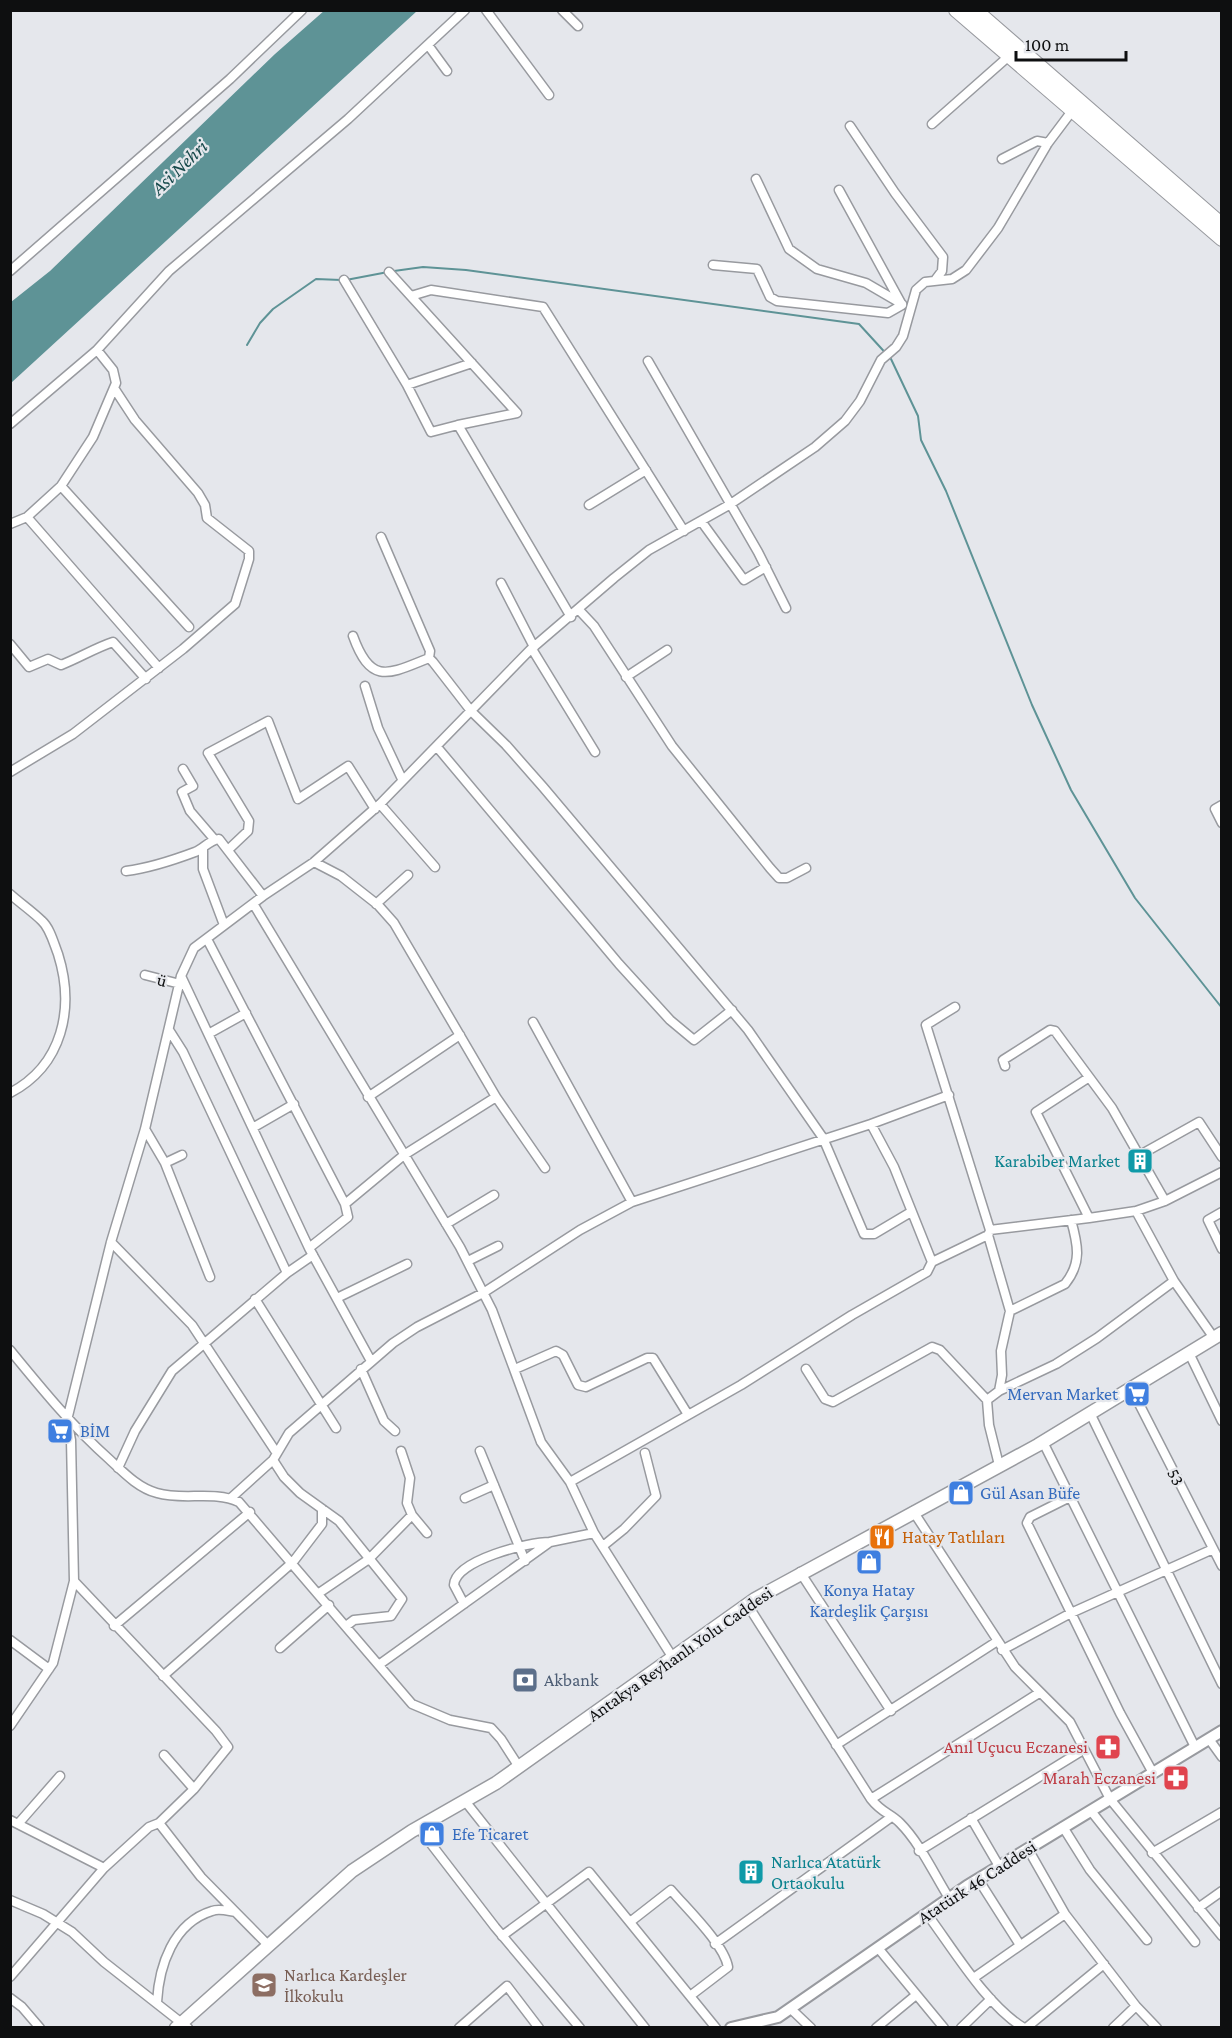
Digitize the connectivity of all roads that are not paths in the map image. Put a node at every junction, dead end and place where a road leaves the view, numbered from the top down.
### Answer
1 (302, 10) edge
2 (465, 10) edge
3 (486, 10) edge
4 (562, 10) edge
5 (956, 10) edge
6 (975, 10) edge
7 (578, 26) dead end
8 (428, 45) junction
9 (1009, 56) junction
10 (447, 71) dead end
11 (549, 96) dead end
12 (1072, 111) junction
13 (933, 124) dead end
14 (850, 126) dead end
15 (1114, 139) junction
16 (1048, 143) junction
17 (1002, 159) dead end
18 (756, 179) dead end
19 (839, 190) dead end
20 (1221, 225) edge
21 (1221, 239) edge
22 (713, 265) dead end
23 (10, 272) edge
24 (389, 272) dead end
25 (936, 279) junction
26 (345, 280) dead end
27 (411, 296) junction
28 (902, 304) junction
29 (911, 312) junction
30 (97, 350) junction
31 (648, 361) dead end
32 (472, 363) junction
33 (407, 385) junction
34 (114, 388) junction
35 (10, 424) edge
36 (458, 425) junction
37 (646, 470) junction
38 (61, 486) junction
39 (589, 505) dead end
40 (729, 505) junction
41 (27, 517) junction
42 (701, 521) junction
43 (10, 524) edge
44 (684, 531) junction
45 (381, 537) dead end
46 (766, 567) junction
47 (501, 583) dead end
48 (786, 608) dead end
49 (579, 610) junction
50 (571, 617) junction
51 (189, 627) dead end
52 (353, 636) dead end
53 (10, 644) edge
54 (533, 648) junction
55 (667, 650) dead end
56 (429, 658) junction
57 (159, 668) junction
58 (626, 677) junction
59 (146, 679) junction
60 (365, 687) dead end
61 (471, 711) junction
62 (437, 747) junction
63 (595, 752) dead end
64 (183, 769) dead end
65 (10, 772) edge
66 (402, 779) junction
67 (1221, 805) edge
68 (377, 806) junction
69 (1221, 824) edge
70 (214, 839) junction
71 (203, 848) junction
72 (229, 849) junction
73 (314, 862) junction
74 (435, 867) dead end
75 (806, 868) dead end
76 (126, 871) dead end
77 (408, 875) dead end
78 (10, 894) edge
79 (263, 896) junction
80 (376, 904) junction
81 (254, 905) junction
82 (224, 924) junction
83 (207, 939) junction
84 (145, 975) dead end
85 (181, 980) junction
86 (955, 1007) dead end
87 (732, 1010) junction
88 (246, 1013) junction
89 (533, 1022) dead end
90 (169, 1030) junction
91 (210, 1033) junction
92 (460, 1035) junction
93 (1005, 1066) dead end
94 (1088, 1078) junction
95 (10, 1093) edge
96 (949, 1095) junction
97 (368, 1097) junction
98 (496, 1097) junction
99 (294, 1104) junction
100 (871, 1124) junction
101 (254, 1127) junction
102 (145, 1129) junction
103 (823, 1138) junction
104 (182, 1155) dead end
105 (404, 1155) junction
106 (1140, 1155) junction
107 (1221, 1157) edge
108 (165, 1163) junction
109 (545, 1168) dead end
110 (1221, 1172) edge
111 (494, 1195) dead end
112 (1165, 1201) junction
113 (632, 1202) junction
114 (345, 1204) junction
115 (1136, 1211) junction
116 (911, 1212) junction
117 (1221, 1212) edge
118 (1089, 1218) junction
119 (1071, 1220) junction
120 (446, 1224) junction
121 (989, 1233) junction
122 (111, 1242) junction
123 (498, 1246) dead end
124 (1221, 1249) edge
125 (311, 1251) junction
126 (468, 1262) junction
127 (933, 1262) junction
128 (407, 1264) dead end
129 (287, 1273) junction
130 (210, 1277) dead end
131 (1174, 1281) junction
132 (483, 1293) junction
133 (337, 1298) junction
134 (255, 1299) junction
135 (1010, 1311) junction
136 (1219, 1337) edge
137 (204, 1341) junction
138 (10, 1350) edge
139 (1189, 1353) junction
140 (371, 1361) junction
141 (361, 1369) junction
142 (515, 1369) junction
143 (806, 1369) dead end
144 (1131, 1388) junction
145 (999, 1391) junction
146 (987, 1400) junction
147 (321, 1405) junction
148 (687, 1413) junction
149 (1090, 1413) junction
150 (67, 1420) junction
151 (1221, 1421) edge
152 (336, 1428) dead end
153 (395, 1431) dead end
154 (70, 1433) junction
155 (80, 1433) junction
156 (1043, 1442) junction
157 (480, 1451) dead end
158 (401, 1452) dead end
159 (645, 1453) dead end
160 (274, 1456) junction
161 (999, 1465) junction
162 (118, 1468) junction
163 (570, 1482) junction
164 (494, 1485) junction
165 (1070, 1497) junction
166 (231, 1498) junction
167 (465, 1498) dead end
168 (322, 1509) junction
169 (913, 1511) junction
170 (250, 1512) junction
171 (412, 1515) junction
172 (427, 1533) dead end
173 (594, 1533) junction
174 (550, 1542) junction
175 (521, 1545) junction
176 (603, 1546) junction
177 (1213, 1549) junction
178 (369, 1559) junction
179 (525, 1561) junction
180 (293, 1562) junction
181 (1221, 1566) edge
182 (1166, 1570) junction
183 (800, 1572) junction
184 (74, 1581) junction
185 (319, 1593) junction
186 (1118, 1594) junction
187 (464, 1604) junction
188 (747, 1604) junction
189 (329, 1605) junction
190 (1071, 1613) junction
191 (114, 1626) junction
192 (346, 1626) junction
193 (10, 1640) edge
194 (996, 1641) junction
195 (280, 1648) dead end
196 (1002, 1650) junction
197 (673, 1658) junction
198 (380, 1664) junction
199 (49, 1669) junction
200 (163, 1676) junction
201 (1221, 1684) edge
202 (1039, 1692) junction
203 (891, 1712) junction
204 (11, 1725) edge
205 (1221, 1731) edge
206 (1209, 1739) junction
207 (836, 1745) junction
208 (1195, 1747) junction
209 (1083, 1749) junction
210 (164, 1755) dead end
211 (1221, 1757) edge
212 (519, 1767) junction
213 (1153, 1773) junction
214 (60, 1776) dead end
215 (194, 1789) junction
216 (871, 1799) junction
217 (1110, 1799) junction
218 (465, 1801) junction
219 (1091, 1811) junction
220 (1221, 1812) edge
221 (890, 1818) junction
222 (971, 1818) junction
223 (14, 1822) edge
224 (159, 1824) junction
225 (418, 1827) junction
226 (1063, 1827) junction
227 (1028, 1849) junction
228 (919, 1851) junction
229 (1152, 1853) junction
230 (999, 1866) junction
231 (104, 1868) junction
232 (978, 1879) junction
233 (1221, 1891) edge
234 (950, 1898) junction
235 (10, 1900) edge
236 (544, 1903) junction
237 (1198, 1908) junction
238 (236, 1912) junction
239 (927, 1914) junction
240 (1065, 1914) junction
241 (630, 1922) junction
242 (58, 1923) junction
243 (502, 1936) junction
244 (1221, 1936) edge
245 (1147, 1940) dead end
246 (1195, 1942) dead end
247 (715, 1944) junction
248 (1020, 1945) junction
249 (269, 1946) junction
250 (878, 1948) junction
251 (1104, 1964) junction
252 (10, 1977) edge
253 (975, 1977) junction
254 (916, 1995) junction
255 (690, 1996) junction
256 (10, 1998) edge
257 (991, 1999) junction
258 (158, 2002) junction
259 (1136, 2006) junction
260 (791, 2009) junction
261 (754, 2025) edge
262 (182, 2026) edge
263 (964, 2027) edge
264 (40, 2028) edge
265 (459, 2028) edge
266 (539, 2028) edge
267 (580, 2028) edge
268 (645, 2028) edge
269 (716, 2028) edge
270 (731, 2028) edge
271 (811, 2028) edge
272 (876, 2028) edge
273 (944, 2028) edge
274 (1025, 2028) edge
275 (1113, 2028) edge
276 (1156, 2028) edge

1 - 23 street
2 - 8 street
3 - 11 street
4 - 7 street
5 - 9 highway
6 - 15 highway
8 - 10 street
8 - 30 street
9 - 12 highway
9 - 13 street
12 - 15 highway
12 - 16 street
14 - 25 street
15 - 20 highway
15 - 21 highway
16 - 17 street
16 - 25 street
18 - 28 street
19 - 28 street
22 - 28 street
24 - 27 street
25 - 29 street
26 - 33 street
27 - 32 street
27 - 37 street
28 - 29 street
29 - 40 street
30 - 34 street
30 - 35 street
31 - 40 street
32 - 33 street
32 - 36 street
33 - 36 street
34 - 38 street
34 - 57 street
36 - 50 street
37 - 39 street
37 - 44 street
38 - 41 street
38 - 51 street
40 - 42 street
40 - 46 street
41 - 43 street
41 - 57 street
42 - 44 street
42 - 46 street
44 - 49 street
45 - 56 street
46 - 48 street
47 - 54 street
49 - 50 street
49 - 58 street
50 - 54 street
52 - 56 street
53 - 59 street
54 - 61 street
54 - 63 street
55 - 58 street
56 - 61 street
57 - 59 street
58 - 75 street
59 - 65 street
60 - 66 street
61 - 62 street
61 - 87 street
62 - 66 street
62 - 87 street
64 - 70 street
66 - 68 street
67 - 69 street
68 - 72 street
68 - 73 street
68 - 74 street
70 - 71 street
70 - 72 street
71 - 76 street
71 - 82 street
72 - 79 street
73 - 79 street
73 - 80 street
77 - 80 street
78 - 95 street
79 - 81 street
80 - 92 street
81 - 82 street
81 - 97 street
82 - 83 street
83 - 85 street
83 - 88 street
84 - 85 street, ü
85 - 90 street
85 - 91 street
86 - 96 street
87 - 103 street
88 - 91 street
88 - 99 street
89 - 113 street
90 - 102 street
90 - 129 street
91 - 101 street
92 - 97 street
92 - 98 street
93 - 94 street
94 - 106 street
94 - 118 street
96 - 100 street
96 - 121 street
97 - 105 street
98 - 105 street
98 - 109 street
99 - 101 street
99 - 114 street
100 - 103 street
100 - 116 street
101 - 125 street
102 - 108 street
102 - 122 street
103 - 113 street
103 - 116 street
104 - 108 street
105 - 114 street
105 - 120 street
106 - 107 street
106 - 112 street
108 - 130 street
110 - 112 street
111 - 120 street
112 - 115 street
113 - 132 street
114 - 125 street
115 - 118 street
115 - 131 street
116 - 127 street
117 - 124 street
118 - 119 street
119 - 121 street
119 - 135 street
120 - 126 street
121 - 127 street
121 - 135 street
122 - 137 street
122 - 150 street
123 - 126 street
125 - 129 street
125 - 133 street
126 - 132 street
127 - 148 street
128 - 133 street
129 - 134 street
131 - 136 street
131 - 145 street
132 - 140 street
132 - 142 street
133 - 140 street
134 - 137 street
134 - 147 street
135 - 145 street
136 - 139 main road, Antakya Reyhanlı Yolu Caddesi
137 - 160 street
137 - 162 street
138 - 150 street
139 - 144 main road, Antakya Reyhanlı Yolu Caddesi
139 - 151 street
140 - 141 street
141 - 147 street
141 - 153 street
142 - 148 street
142 - 163 street
143 - 146 street
144 - 149 main road, Antakya Reyhanlı Yolu Caddesi
144 - 177 street, 53
145 - 146 street
146 - 161 street
147 - 152 street
147 - 160 street
148 - 163 street
149 - 156 main road, Antakya Reyhanlı Yolu Caddesi
149 - 182 street
150 - 154 street
150 - 155 street
154 - 155 street
154 - 184 street
155 - 162 street
156 - 161 main road, Antakya Reyhanlı Yolu Caddesi
156 - 165 street
157 - 164 street
158 - 171 street
159 - 176 street
160 - 166 street
160 - 168 street
161 - 169 main road, Antakya Reyhanlı Yolu Caddesi
162 - 166 street
163 - 173 street
164 - 167 street
164 - 175 street
165 - 186 street
165 - 190 street
166 - 170 street
168 - 178 street
168 - 180 street
169 - 183 main road, Antakya Reyhanlı Yolu Caddesi
169 - 194 street
170 - 180 street
170 - 191 street
171 - 172 street
171 - 178 street
173 - 174 street
173 - 176 street
174 - 175 street
174 - 179 street
175 - 179 street
175 - 187 street
176 - 197 street
177 - 181 street, 53
177 - 182 street
178 - 185 street
178 - 192 street
179 - 187 street
180 - 185 street
180 - 200 street
182 - 186 street
182 - 201 street
183 - 188 main road, Antakya Reyhanlı Yolu Caddesi
183 - 203 street
184 - 191 street
184 - 199 street
185 - 189 street
186 - 190 street
186 - 208 street
187 - 198 street
188 - 197 main road, Antakya Reyhanlı Yolu Caddesi
188 - 207 street
189 - 192 street
189 - 195 street
190 - 196 street
190 - 213 street
191 - 200 street
192 - 198 street
193 - 199 street
194 - 196 street
194 - 203 street
196 - 202 street
197 - 212 main road, Antakya Reyhanlı Yolu Caddesi
198 - 212 street
199 - 204 street
200 - 215 street
202 - 209 street
202 - 216 street
203 - 207 street
205 - 206 street, Atatürk 46 Caddesi
206 - 208 street, Atatürk 46 Caddesi
206 - 211 street
207 - 216 street
208 - 213 street, Atatürk 46 Caddesi
209 - 217 street
209 - 222 street
210 - 215 street
212 - 218 main road, Antakya Reyhanlı Yolu Caddesi
213 - 217 street, Atatürk 46 Caddesi
214 - 223 street
215 - 224 street
216 - 221 street
217 - 219 street, Atatürk 46 Caddesi
217 - 229 street
218 - 225 main road, Antakya Reyhanlı Yolu Caddesi
218 - 236 street
219 - 226 street, Atatürk 46 Caddesi
219 - 246 street
220 - 229 street
221 - 228 street
221 - 247 street
222 - 228 street
222 - 230 street
223 - 231 street
224 - 231 street
224 - 238 street
225 - 243 street
225 - 249 main road, Antakya Reyhanlı Yolu Caddesi
226 - 227 street, Atatürk 46 Caddesi
226 - 245 street
227 - 230 street, Atatürk 46 Caddesi
227 - 240 street
228 - 234 street
229 - 237 street
230 - 232 street, Atatürk 46 Caddesi
231 - 242 street
232 - 234 street, Atatürk 46 Caddesi
232 - 248 street
233 - 237 street
234 - 239 street, Atatürk 46 Caddesi
235 - 242 street
236 - 241 street
236 - 243 street
236 - 268 street
237 - 244 street
238 - 249 street
238 - 258 street
239 - 250 street, Atatürk 46 Caddesi
239 - 253 street
240 - 248 street
240 - 251 street
241 - 247 street
241 - 255 street
242 - 252 street
242 - 258 street
243 - 267 street
247 - 255 street
248 - 253 street
249 - 262 main road, Antakya Reyhanlı Yolu Caddesi
250 - 254 street
250 - 260 street, Atatürk 46 Caddesi
251 - 259 street
251 - 274 street
253 - 257 street
254 - 272 street
254 - 273 street
255 - 269 street
256 - 264 street
257 - 263 street
257 - 274 street
258 - 262 street
259 - 275 street
259 - 276 street
260 - 261 street, Atatürk 46 Caddesi
260 - 271 street
261 - 270 street, Atatürk 46 Caddesi
265 - 266 street

